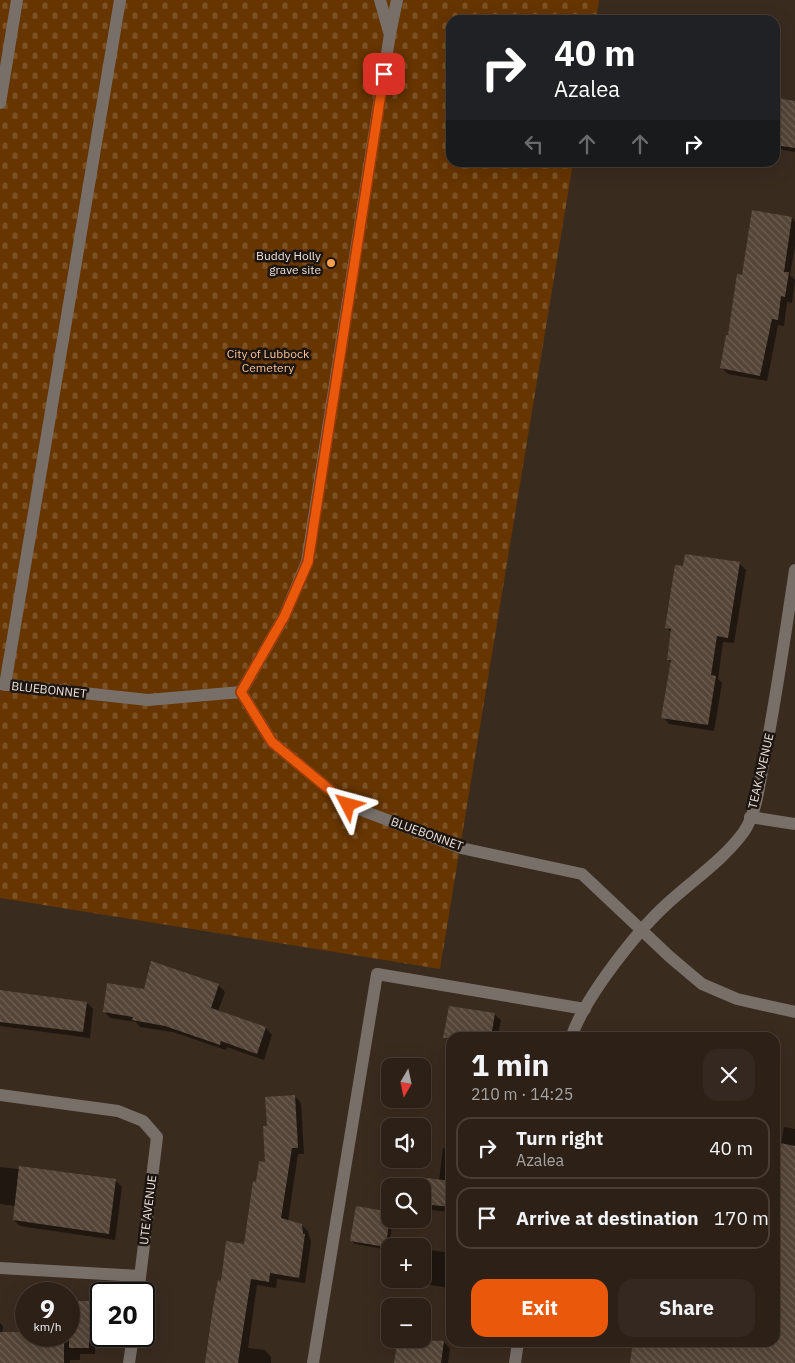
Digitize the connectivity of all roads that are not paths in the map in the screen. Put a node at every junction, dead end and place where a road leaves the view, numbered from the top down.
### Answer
1 (17, 0) edge
2 (120, 0) edge
3 (380, 0) edge
4 (388, 0) edge
5 (397, 0) edge
6 (390, 34) junction
7 (0, 103) edge
8 (795, 570) edge
9 (3, 684) edge
10 (241, 692) junction
11 (750, 817) junction
12 (795, 824) edge
13 (644, 931) junction
14 (585, 1009) junction
15 (795, 1012) edge
16 (574, 1032) edge
17 (0, 1095) edge
18 (0, 1268) edge
19 (140, 1276) junction
20 (139, 1282) edge
21 (131, 1347) edge
22 (517, 1347) edge
23 (129, 1363) edge
24 (313, 1363) edge
25 (515, 1363) edge

1 - 7 street
2 - 9 street
3 - 6 street
4 - 6 street
5 - 6 street
6 - 10 street
8 - 11 street, TEAK AVENUE
9 - 10 street, BLUEBONNET
10 - 13 street, BLUEBONNET
11 - 12 street
11 - 13 street, TEAK AVENUE
13 - 14 street, TEAK AVENUE
13 - 15 street, BLUEBONNET
14 - 16 street
14 - 24 street
17 - 19 street, UTE AVENUE
18 - 19 street
19 - 20 street, UTE AVENUE
21 - 23 street
22 - 25 street

